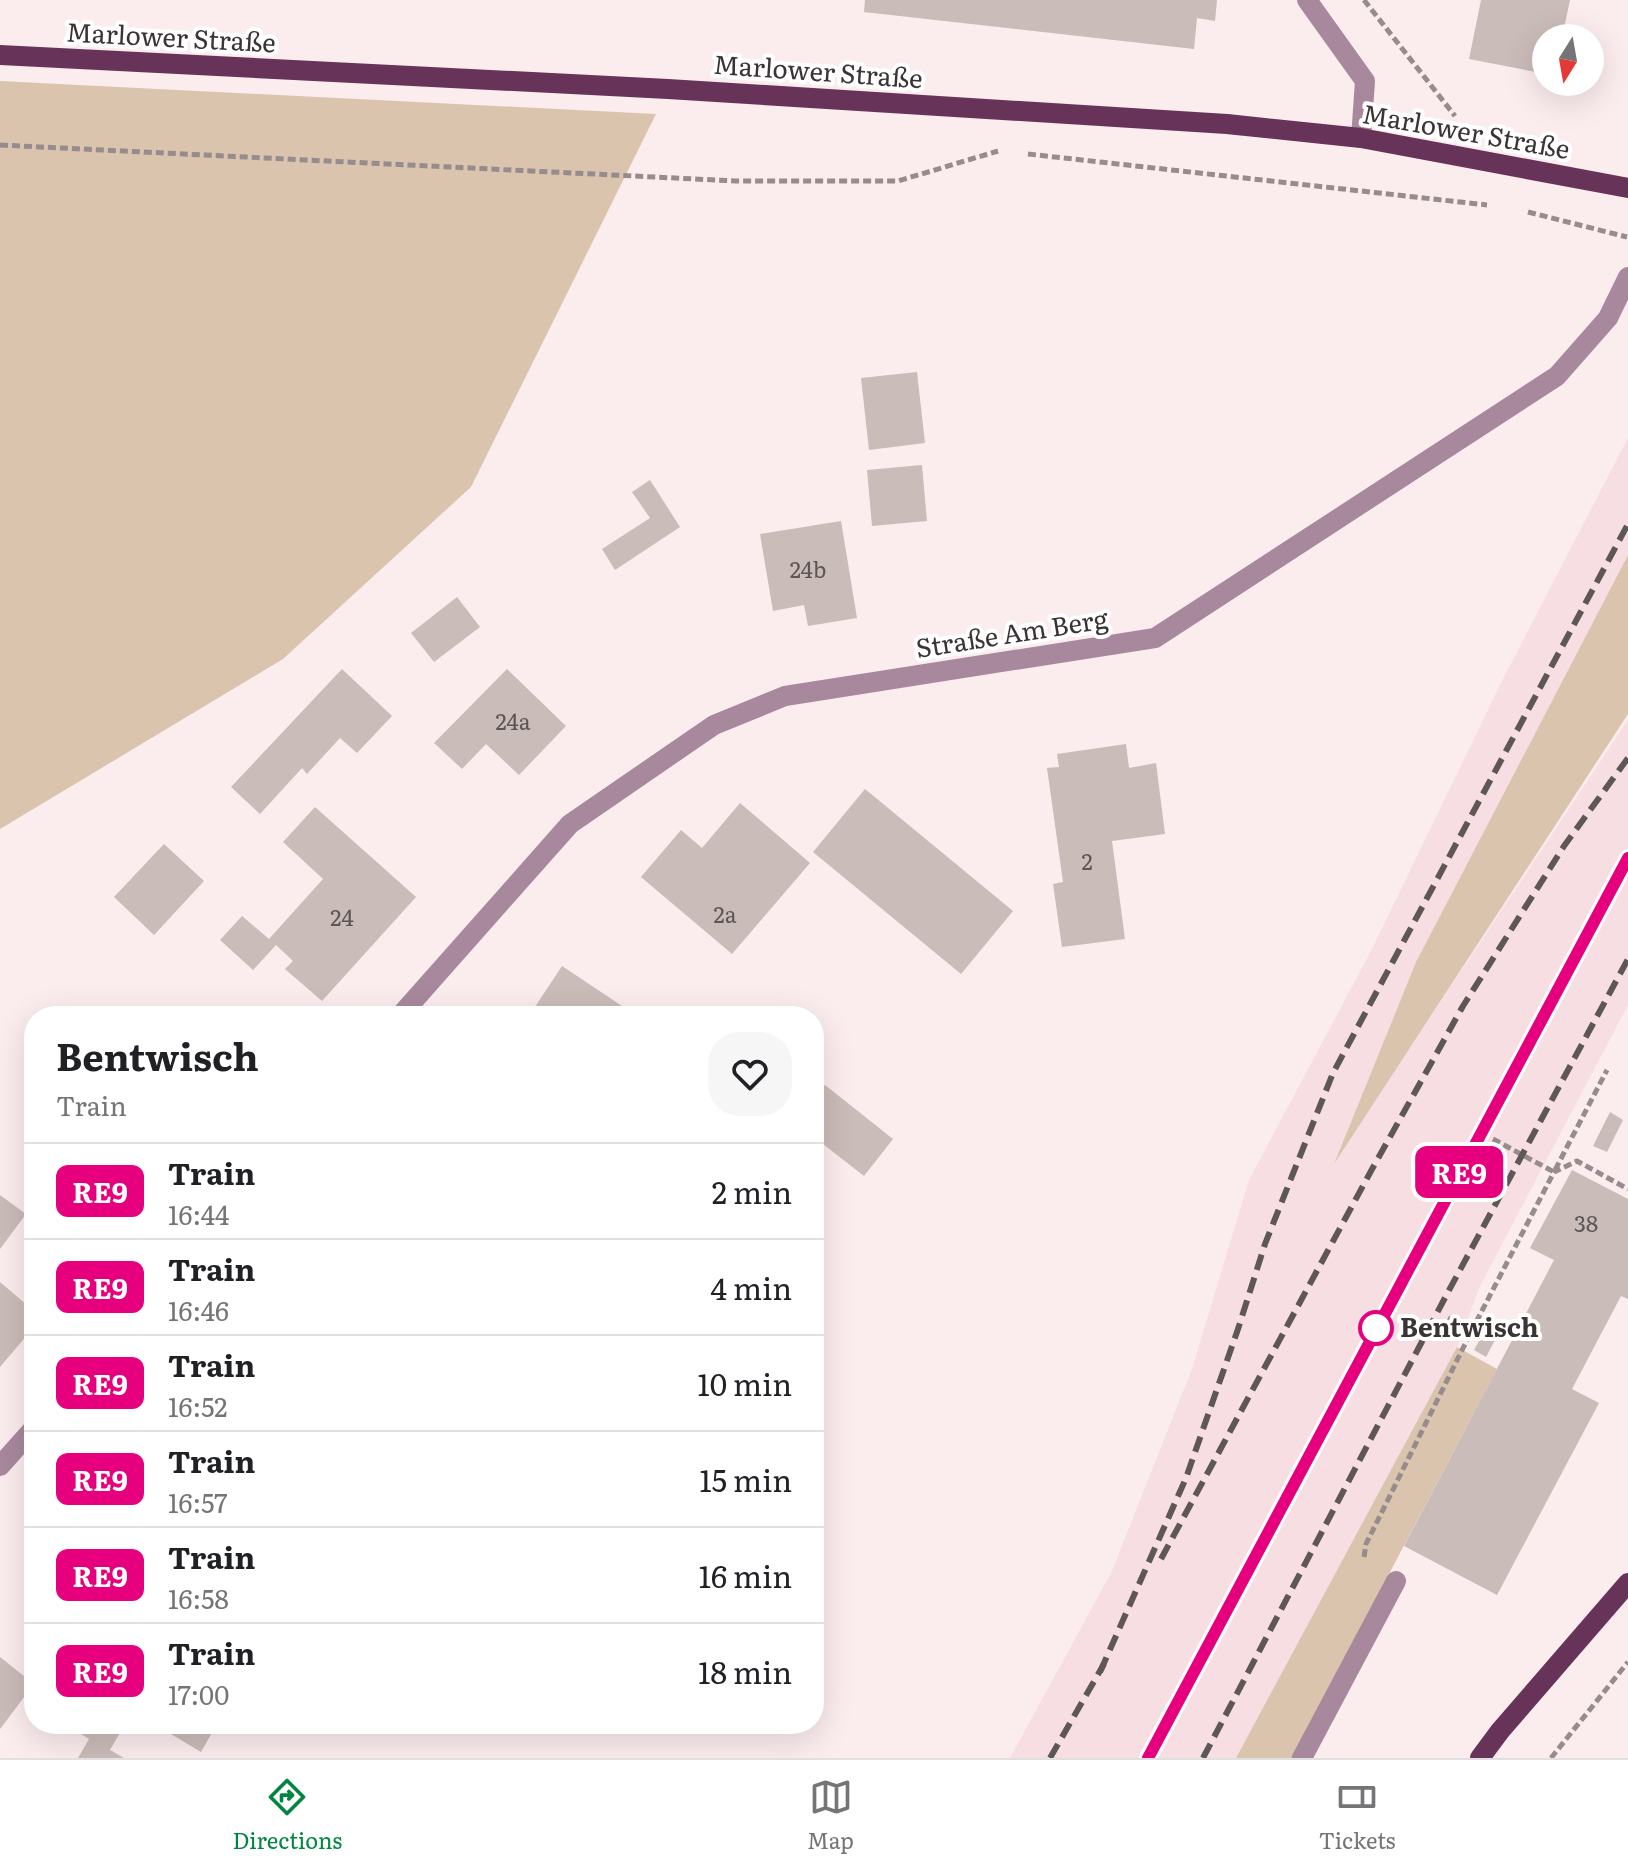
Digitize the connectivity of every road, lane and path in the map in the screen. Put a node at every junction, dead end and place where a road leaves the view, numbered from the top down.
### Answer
1 (1307, 0) edge
2 (1364, 0) edge
3 (0, 55) edge
4 (1458, 120) dead end
5 (1361, 138) junction
6 (0, 145) edge
7 (1628, 188) edge
8 (1489, 205) dead end
9 (1520, 210) dead end
10 (1628, 237) edge
11 (1628, 277) edge
12 (409, 1006) edge
13 (1607, 1070) dead end
14 (1493, 1139) dead end
15 (1616, 1170) dead end
16 (1554, 1172) junction
17 (1612, 1180) junction
18 (1628, 1189) edge
19 (1448, 1318) dead end
20 (1472, 1330) junction
21 (24, 1439) edge
22 (0, 1466) edge
23 (1396, 1581) dead end
24 (1628, 1583) edge
25 (1385, 1601) junction
26 (1628, 1662) edge
27 (1302, 1758) edge
28 (1480, 1758) edge
29 (1551, 1758) edge

1 - 5 street
2 - 4 path
3 - 5 main road, Marlower Straße
5 - 7 main road, Marlower Straße
6 - 8 path
9 - 10 path
11 - 12 street, Straße Am Berg
13 - 16 path
14 - 16 path
15 - 17 path
16 - 17 path
16 - 20 path
17 - 18 path
19 - 20 path
20 - 25 path
21 - 22 street
23 - 25 street
24 - 28 main road
25 - 27 street
26 - 29 path

